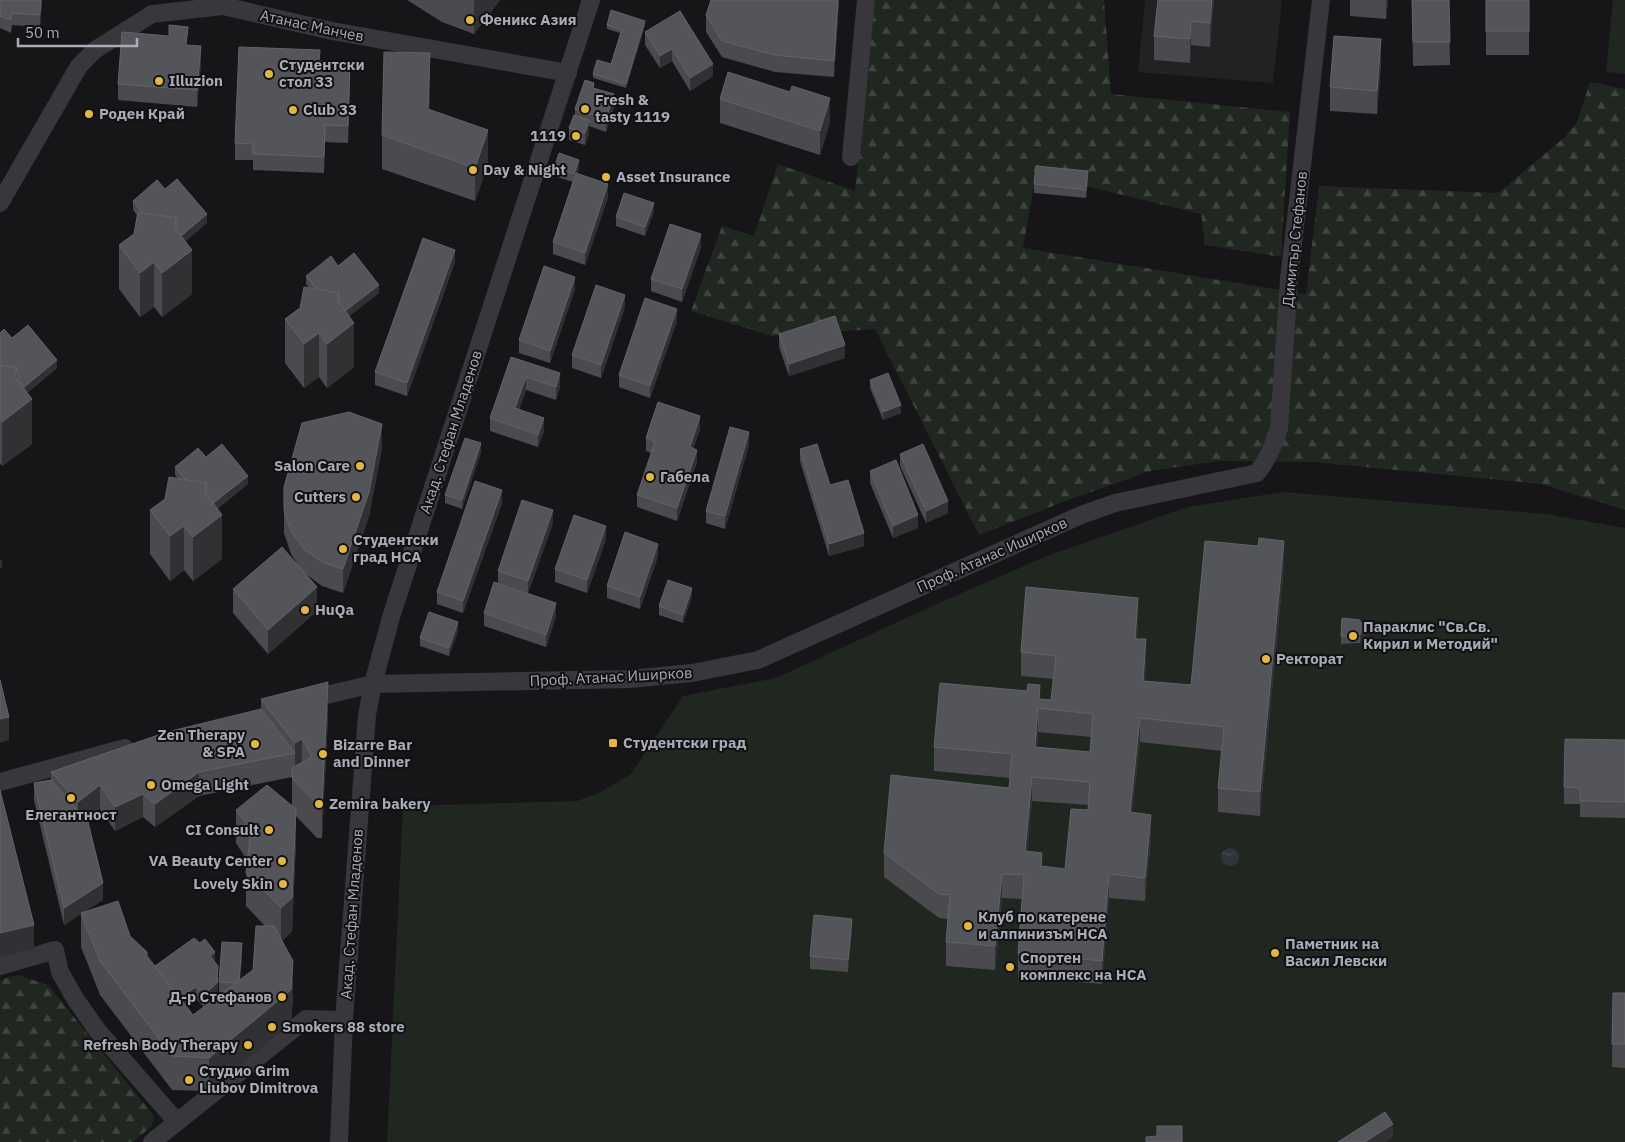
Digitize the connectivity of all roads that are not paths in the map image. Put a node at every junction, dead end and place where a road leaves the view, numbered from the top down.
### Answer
1 (591, 0) edge
2 (866, 0) edge
3 (1321, 0) edge
4 (568, 73) junction
5 (851, 157) dead end
6 (0, 203) edge
7 (1257, 472) joint
8 (373, 684) junction
9 (285, 705) edge
10 (144, 743) edge
11 (0, 782) edge
12 (0, 966) edge
13 (344, 1020) junction
14 (177, 1122) junction
15 (152, 1142) edge
16 (339, 1142) edge

1 - 4 street, Акад. Стефан Младенов
2 - 5 street
3 - 7 street, Димитър Стефанов
4 - 6 street, Атанас Манчев
4 - 8 street, Акад. Стефан Младенов
7 - 8 street, Проф. Атанас Иширков
8 - 9 street, Проф. Атанас Иширков
8 - 13 street, Акад. Стефан Младенов
10 - 11 street
12 - 14 street
13 - 14 street
13 - 16 street, Акад. Стефан Младенов
14 - 15 street

